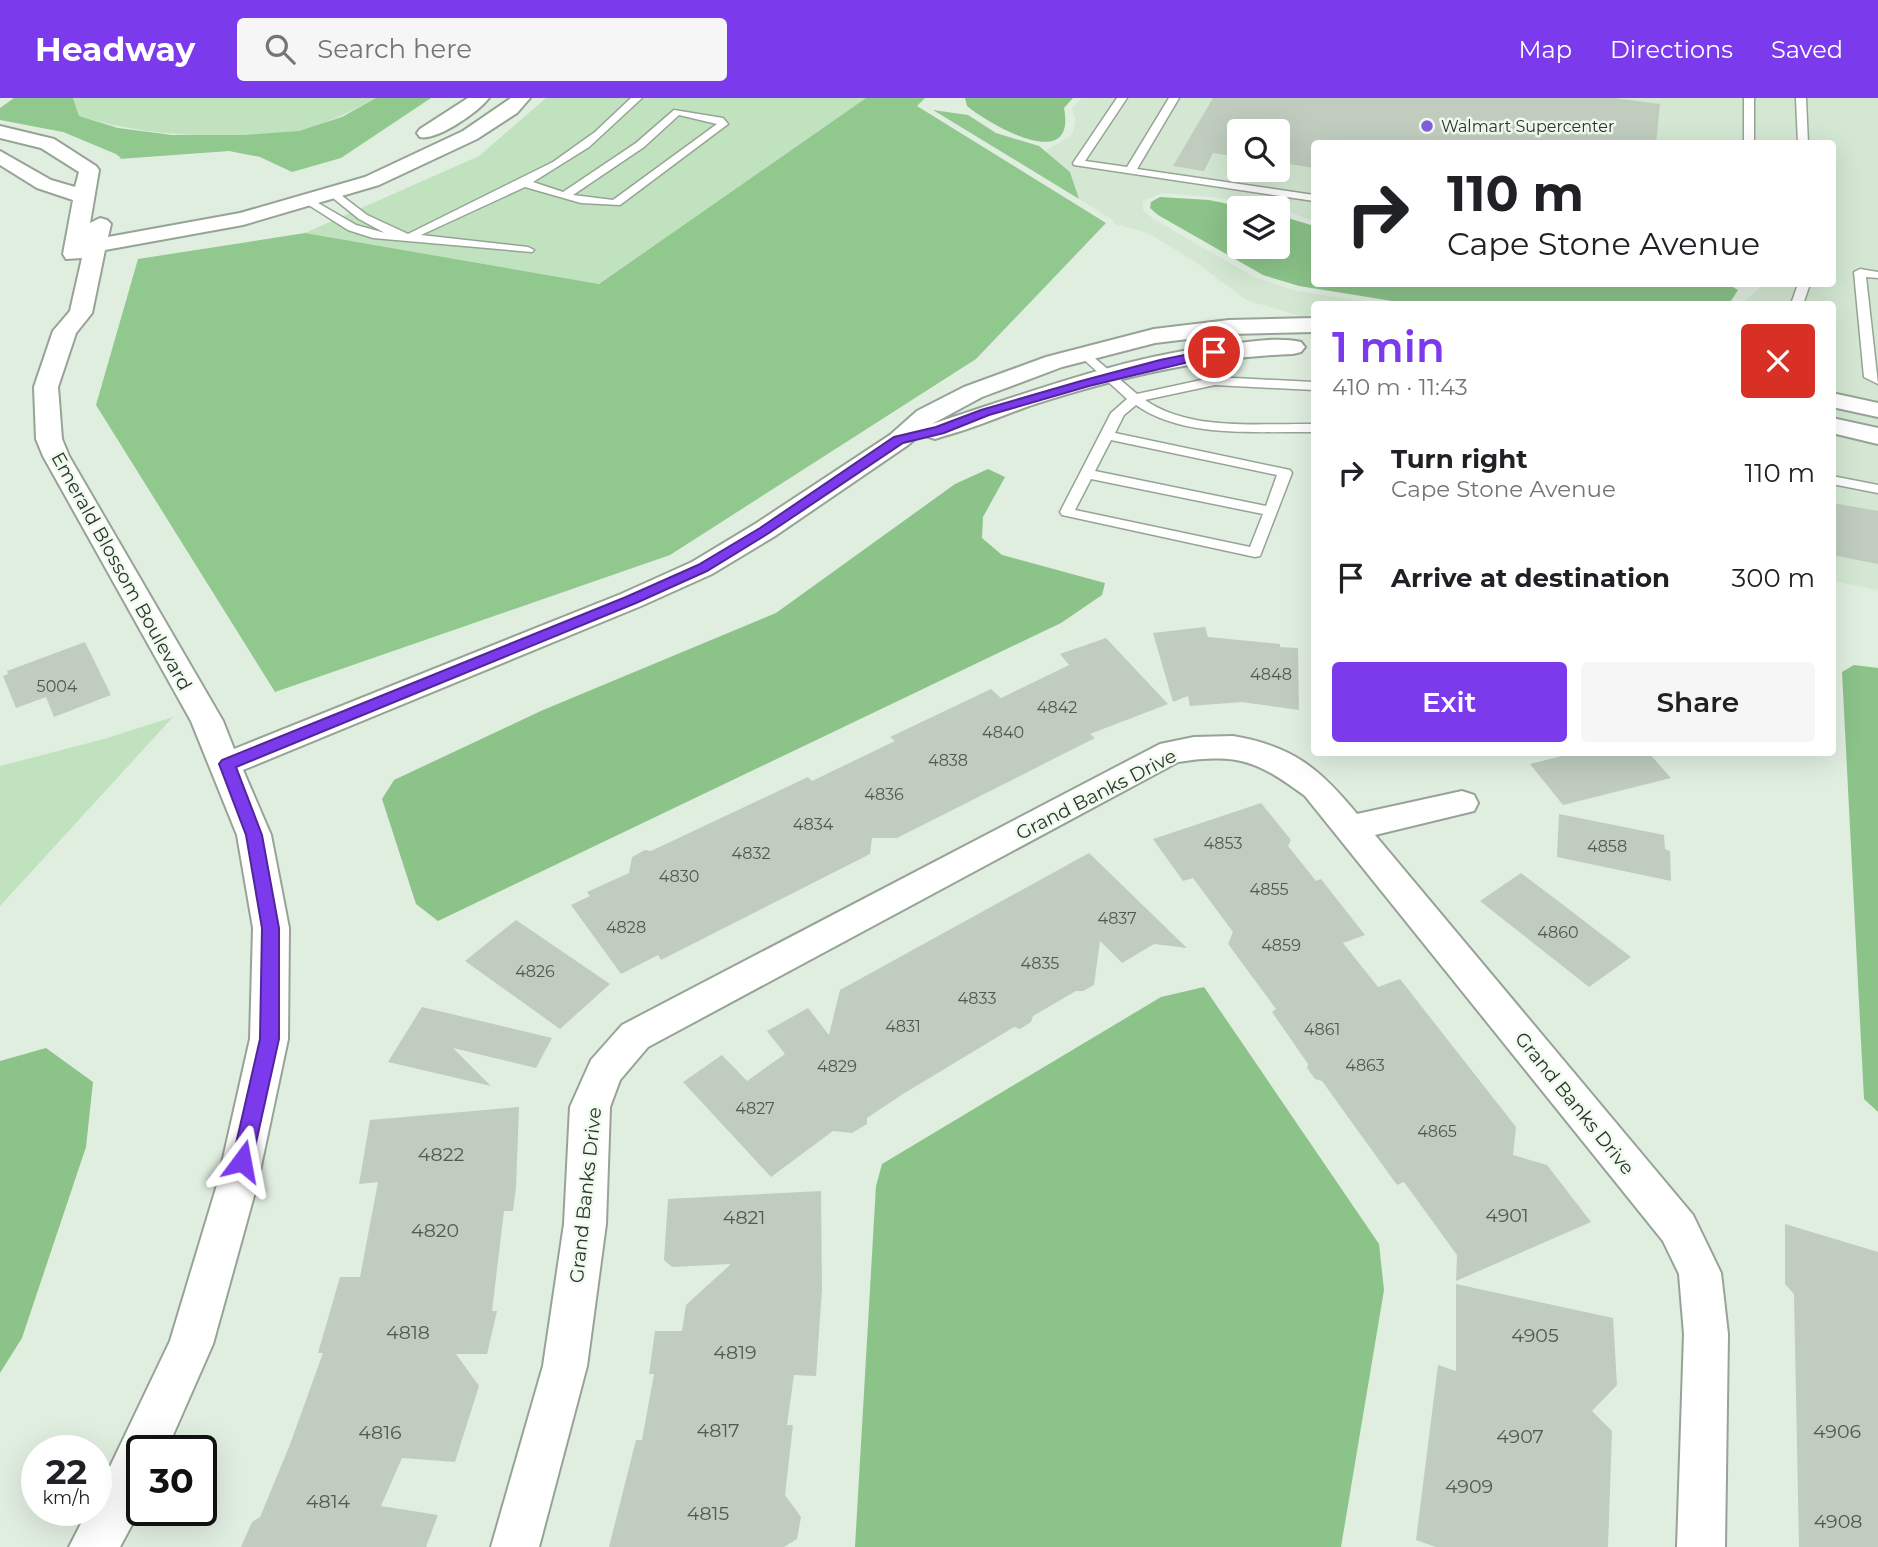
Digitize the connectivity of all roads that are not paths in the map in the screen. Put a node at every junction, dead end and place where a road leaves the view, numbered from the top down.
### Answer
1 (480, 98) edge
2 (520, 98) edge
3 (637, 98) edge
4 (1122, 98) edge
5 (1174, 98) edge
6 (1749, 98) edge
7 (1801, 98) edge
8 (0, 132) edge
9 (1749, 140) edge
10 (1803, 140) edge
11 (55, 146) junction
12 (390, 151) dead end
13 (4, 159) edge
14 (351, 167) dead end
15 (1131, 170) junction
16 (524, 183) junction
17 (333, 194) junction
18 (565, 195) junction
19 (82, 196) junction
20 (1311, 198) edge
21 (309, 202) junction
22 (181, 210) dead end
23 (405, 237) junction
24 (85, 248) junction
25 (528, 250) dead end
26 (1878, 275) edge
27 (1311, 325) edge
28 (1311, 347) edge
29 (1084, 353) junction
30 (1875, 374) edge
31 (1112, 376) junction
32 (1311, 386) edge
33 (1136, 398) junction
34 (1836, 401) edge
35 (1878, 410) edge
36 (1836, 426) edge
37 (1311, 428) edge
38 (1107, 435) junction
39 (1878, 436) edge
40 (899, 440) junction
41 (1087, 474) junction
42 (1836, 481) edge
43 (1878, 489) edge
44 (1271, 511) junction
45 (227, 764) junction
46 (1462, 803) dead end
47 (1351, 828) junction
48 (150, 1435) edge
49 (126, 1488) edge
50 (93, 1547) edge
51 (515, 1547) edge
52 (1701, 1547) edge

1 - 12 street
2 - 17 street
3 - 16 lane
4 - 15 lane
5 - 15 lane
6 - 9 lane
7 - 10 lane
8 - 11 street, Emerald Blossom Boulevard
11 - 13 street
11 - 19 street, Emerald Blossom Boulevard
13 - 19 street
14 - 22 street
15 - 20 lane
16 - 18 lane
16 - 23 lane
17 - 21 street
17 - 23 lane
18 - 18 lane
19 - 24 street, Emerald Blossom Boulevard
21 - 23 lane
21 - 24 street
23 - 25 lane
24 - 45 street, Emerald Blossom Boulevard
26 - 30 lane
27 - 29 street
28 - 31 street
29 - 31 lane
29 - 40 street
31 - 33 lane
31 - 40 street
32 - 33 lane
33 - 37 lane
33 - 38 lane
34 - 35 street
36 - 39 street
38 - 41 lane
38 - 44 lane
40 - 45 street
41 - 44 lane
41 - 44 lane
42 - 43 lane
45 - 48 street, Emerald Blossom Boulevard
46 - 47 street
47 - 51 street, Grand Banks Drive
47 - 52 street, Grand Banks Drive
49 - 50 street, Emerald Blossom Boulevard

